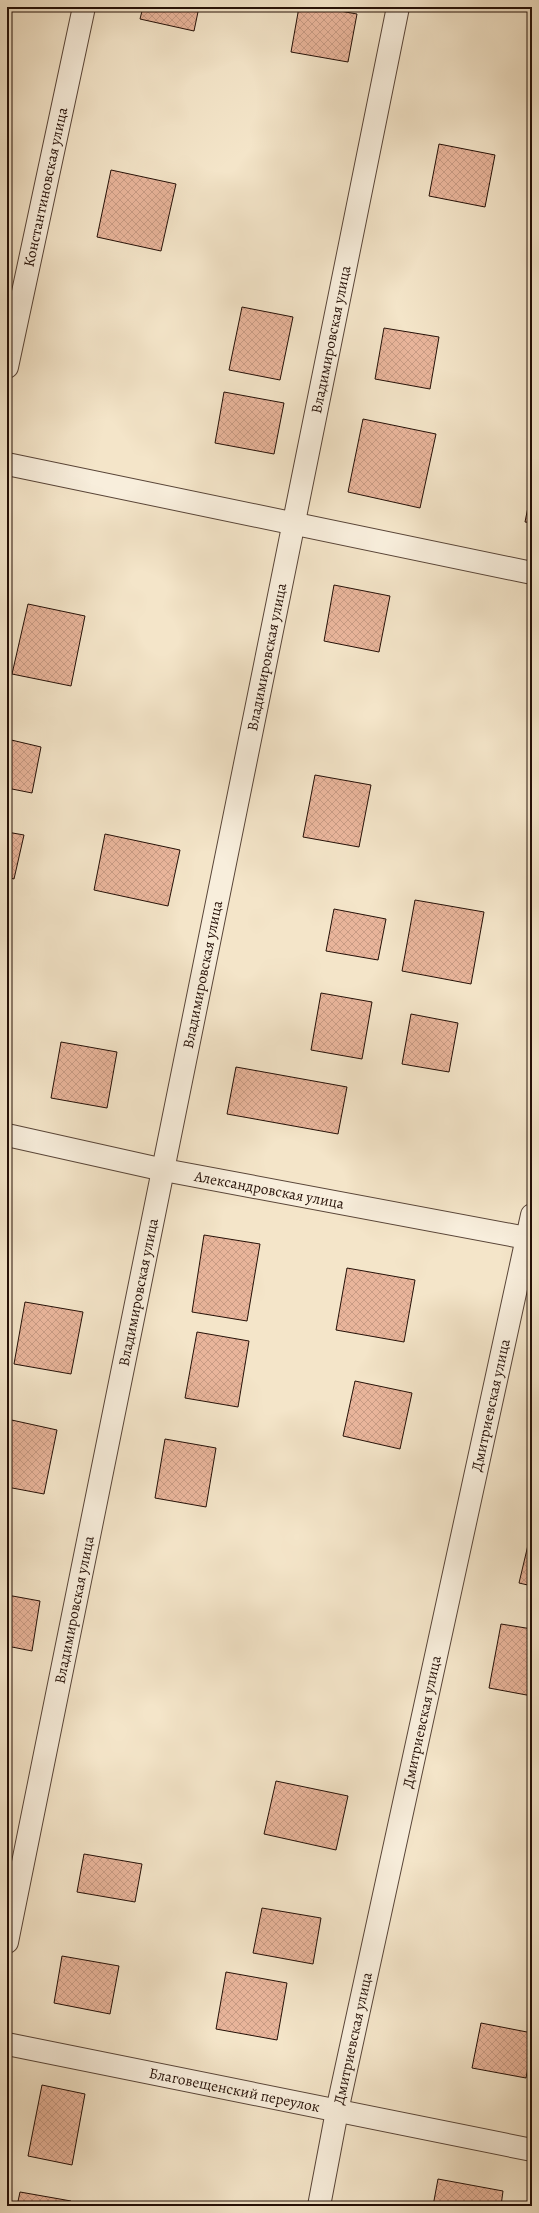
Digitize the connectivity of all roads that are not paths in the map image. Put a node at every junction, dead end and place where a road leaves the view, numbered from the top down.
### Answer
1 (84, 7) edge
2 (398, 7) edge
3 (7, 367) edge
4 (7, 464) edge
5 (294, 524) junction
6 (532, 573) edge
7 (7, 1136) edge
8 (164, 1170) junction
9 (532, 1215) edge
10 (530, 1238) edge
11 (7, 1942) edge
12 (7, 2044) edge
13 (337, 2111) junction
14 (532, 2150) edge
15 (319, 2206) edge

1 - 3 street, Константиновская улица
2 - 5 street, Владимировская улица
4 - 5 street
5 - 6 street
5 - 8 street, Владимировская улица
7 - 8 street, Александровская улица
8 - 10 street, Александровская улица
8 - 11 street, Владимировская улица
9 - 10 street, Дмитриевская улица
10 - 13 street, Дмитриевская улица
12 - 13 street, Благовещенский переулок
13 - 14 street, Благовещенский переулок
13 - 15 street, Дмитриевская улица

